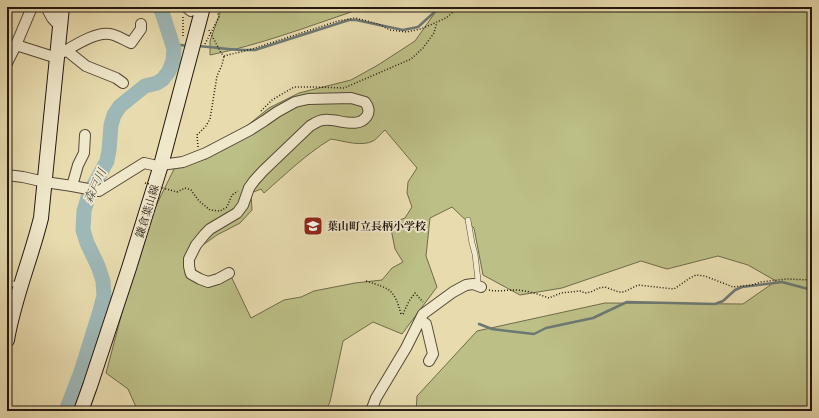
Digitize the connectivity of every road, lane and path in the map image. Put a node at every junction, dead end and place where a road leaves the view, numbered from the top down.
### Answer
1 (32, 7) edge
2 (46, 7) edge
3 (62, 7) edge
4 (212, 7) edge
5 (459, 7) edge
6 (193, 8) edge
7 (437, 22) junction
8 (141, 24) dead end
9 (60, 27) junction
10 (209, 30) dead end
11 (211, 33) junction
12 (183, 38) dead end
13 (16, 45) junction
14 (205, 45) dead end
15 (60, 54) junction
16 (224, 56) junction
17 (7, 63) edge
18 (124, 83) dead end
19 (272, 100) dead end
20 (85, 135) dead end
21 (196, 156) junction
22 (157, 165) junction
23 (7, 175) edge
24 (45, 182) junction
25 (145, 183) dead end
26 (72, 186) junction
27 (250, 188) junction
28 (468, 220) dead end
29 (229, 273) dead end
30 (812, 280) edge
31 (366, 282) dead end
32 (14, 284) edge
33 (477, 286) junction
34 (429, 309) junction
35 (420, 320) junction
36 (7, 340) edge
37 (428, 361) dead end
38 (81, 411) edge
39 (371, 411) edge

1 - 13 street
2 - 9 street
3 - 9 main road
4 - 11 path
5 - 7 path
6 - 12 path
6 - 22 main road, 鎌倉葉山線
7 - 16 path
7 - 19 path
8 - 15 street
9 - 15 main road
10 - 11 path
11 - 14 path
11 - 16 path
13 - 15 street
13 - 17 street
15 - 18 street
15 - 24 main road
16 - 21 path
20 - 26 street
21 - 22 street
21 - 27 street
22 - 26 street
22 - 38 main road, 鎌倉葉山線
23 - 24 street
24 - 26 street
24 - 32 main road
25 - 27 path, bridge
27 - 29 street
28 - 33 lane
30 - 33 path
31 - 34 path
32 - 36 main road
33 - 34 street
34 - 35 street
35 - 37 street
35 - 39 street

